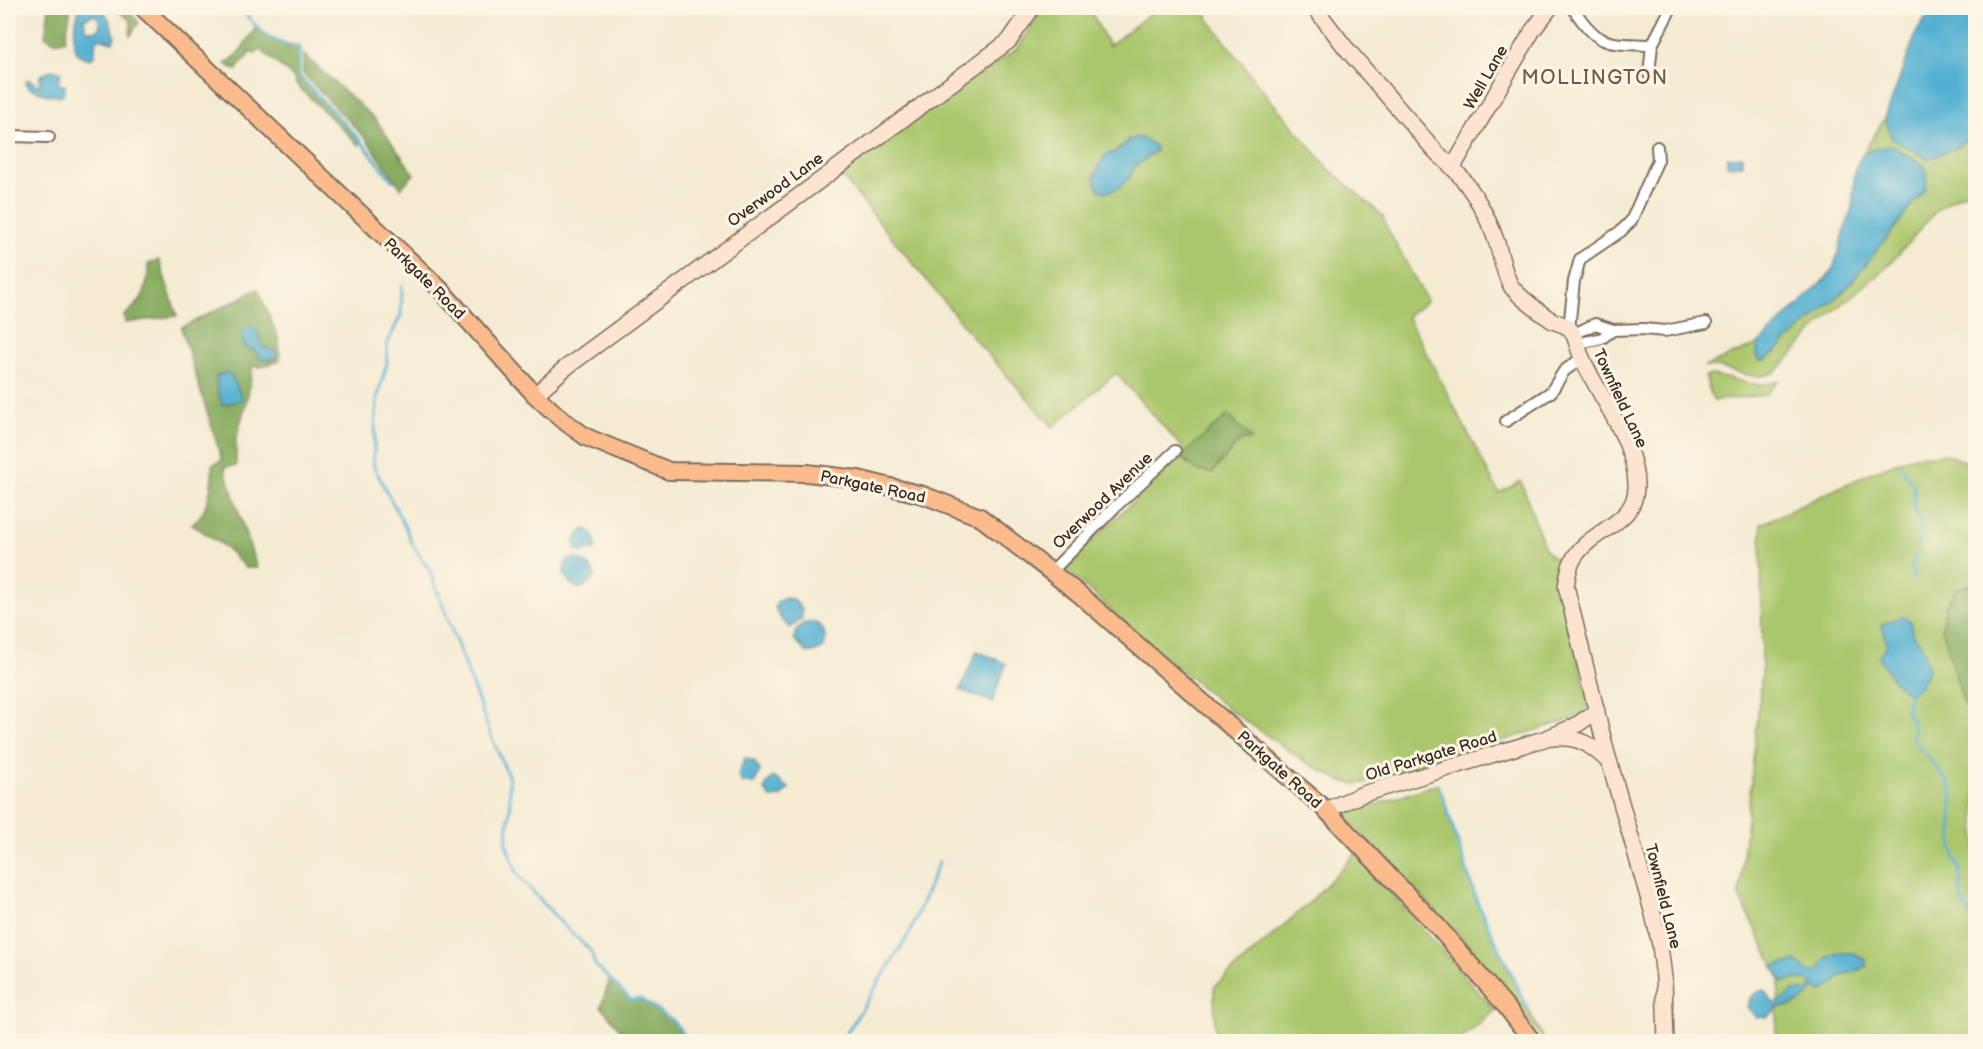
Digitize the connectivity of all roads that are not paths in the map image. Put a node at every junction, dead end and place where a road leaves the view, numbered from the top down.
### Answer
1 (143, 8) edge
2 (1032, 8) edge
3 (1315, 8) edge
4 (1550, 8) edge
5 (1573, 8) edge
6 (1671, 8) edge
7 (1652, 45) junction
8 (1648, 74) dead end
9 (8, 136) edge
10 (49, 137) dead end
11 (1657, 147) dead end
12 (1453, 166) junction
13 (1706, 323) dead end
14 (1613, 330) junction
15 (1575, 341) junction
16 (535, 396) junction
17 (1506, 421) dead end
18 (1175, 451) dead end
19 (1051, 572) junction
20 (1597, 711) junction
21 (1547, 738) junction
22 (1610, 763) junction
23 (1326, 810) junction
24 (1533, 1041) edge
25 (1666, 1041) edge

1 - 16 main road, Parkgate Road
2 - 16 street, Overwood Lane
3 - 12 street
4 - 12 street, Well Lane
5 - 7 street
6 - 7 street
7 - 8 street
9 - 10 street
11 - 15 street
12 - 15 street
13 - 14 street
14 - 15 street
14 - 15 street
15 - 17 street
15 - 20 street, Townfield Lane
16 - 19 main road, Parkgate Road
18 - 19 street, Overwood Avenue
19 - 23 main road, Parkgate Road
20 - 21 street, Old Parkgate Road
20 - 22 street, Townfield Lane
21 - 22 street, Old Parkgate Road
21 - 23 street, Old Parkgate Road
22 - 25 street, Townfield Lane
23 - 24 main road, Parkgate Road

